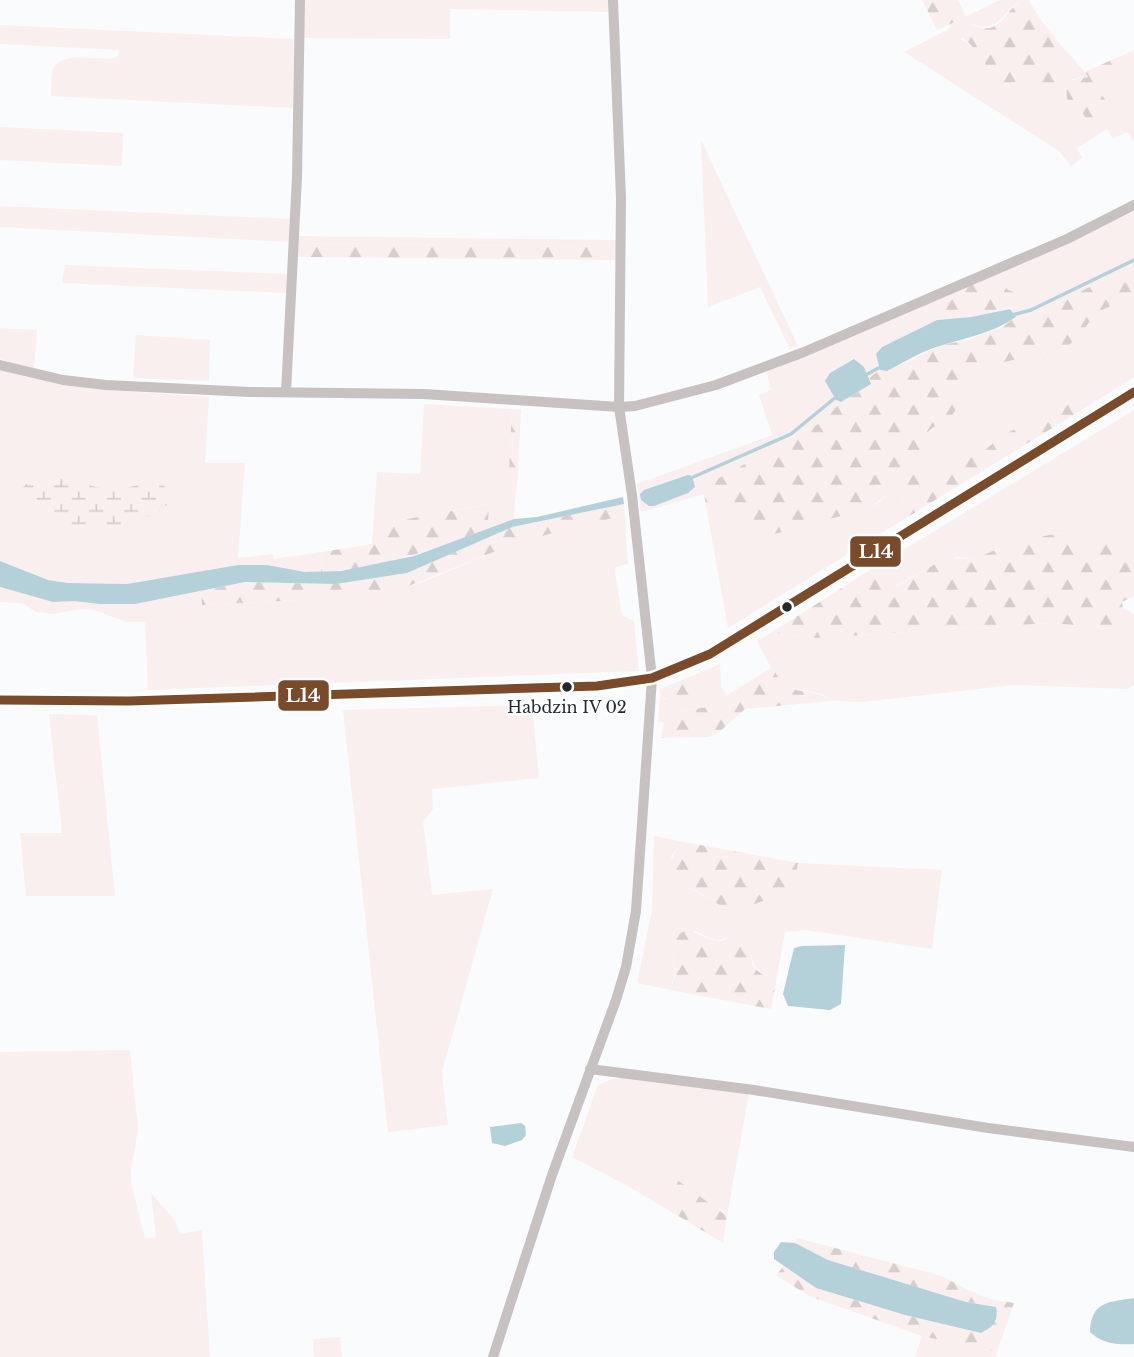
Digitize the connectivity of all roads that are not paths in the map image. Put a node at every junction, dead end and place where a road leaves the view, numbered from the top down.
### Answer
1 (300, 0) edge
2 (613, 0) edge
3 (1134, 205) edge
4 (0, 365) edge
5 (286, 392) junction
6 (1134, 392) edge
7 (619, 407) junction
8 (652, 678) junction
9 (0, 700) edge
10 (590, 1069) junction
11 (1134, 1147) edge
12 (493, 1357) edge

1 - 5 street
2 - 7 street
3 - 7 street
4 - 5 street
5 - 7 street
6 - 8 street
7 - 8 street
8 - 9 street
8 - 10 street
10 - 11 street
10 - 12 street

